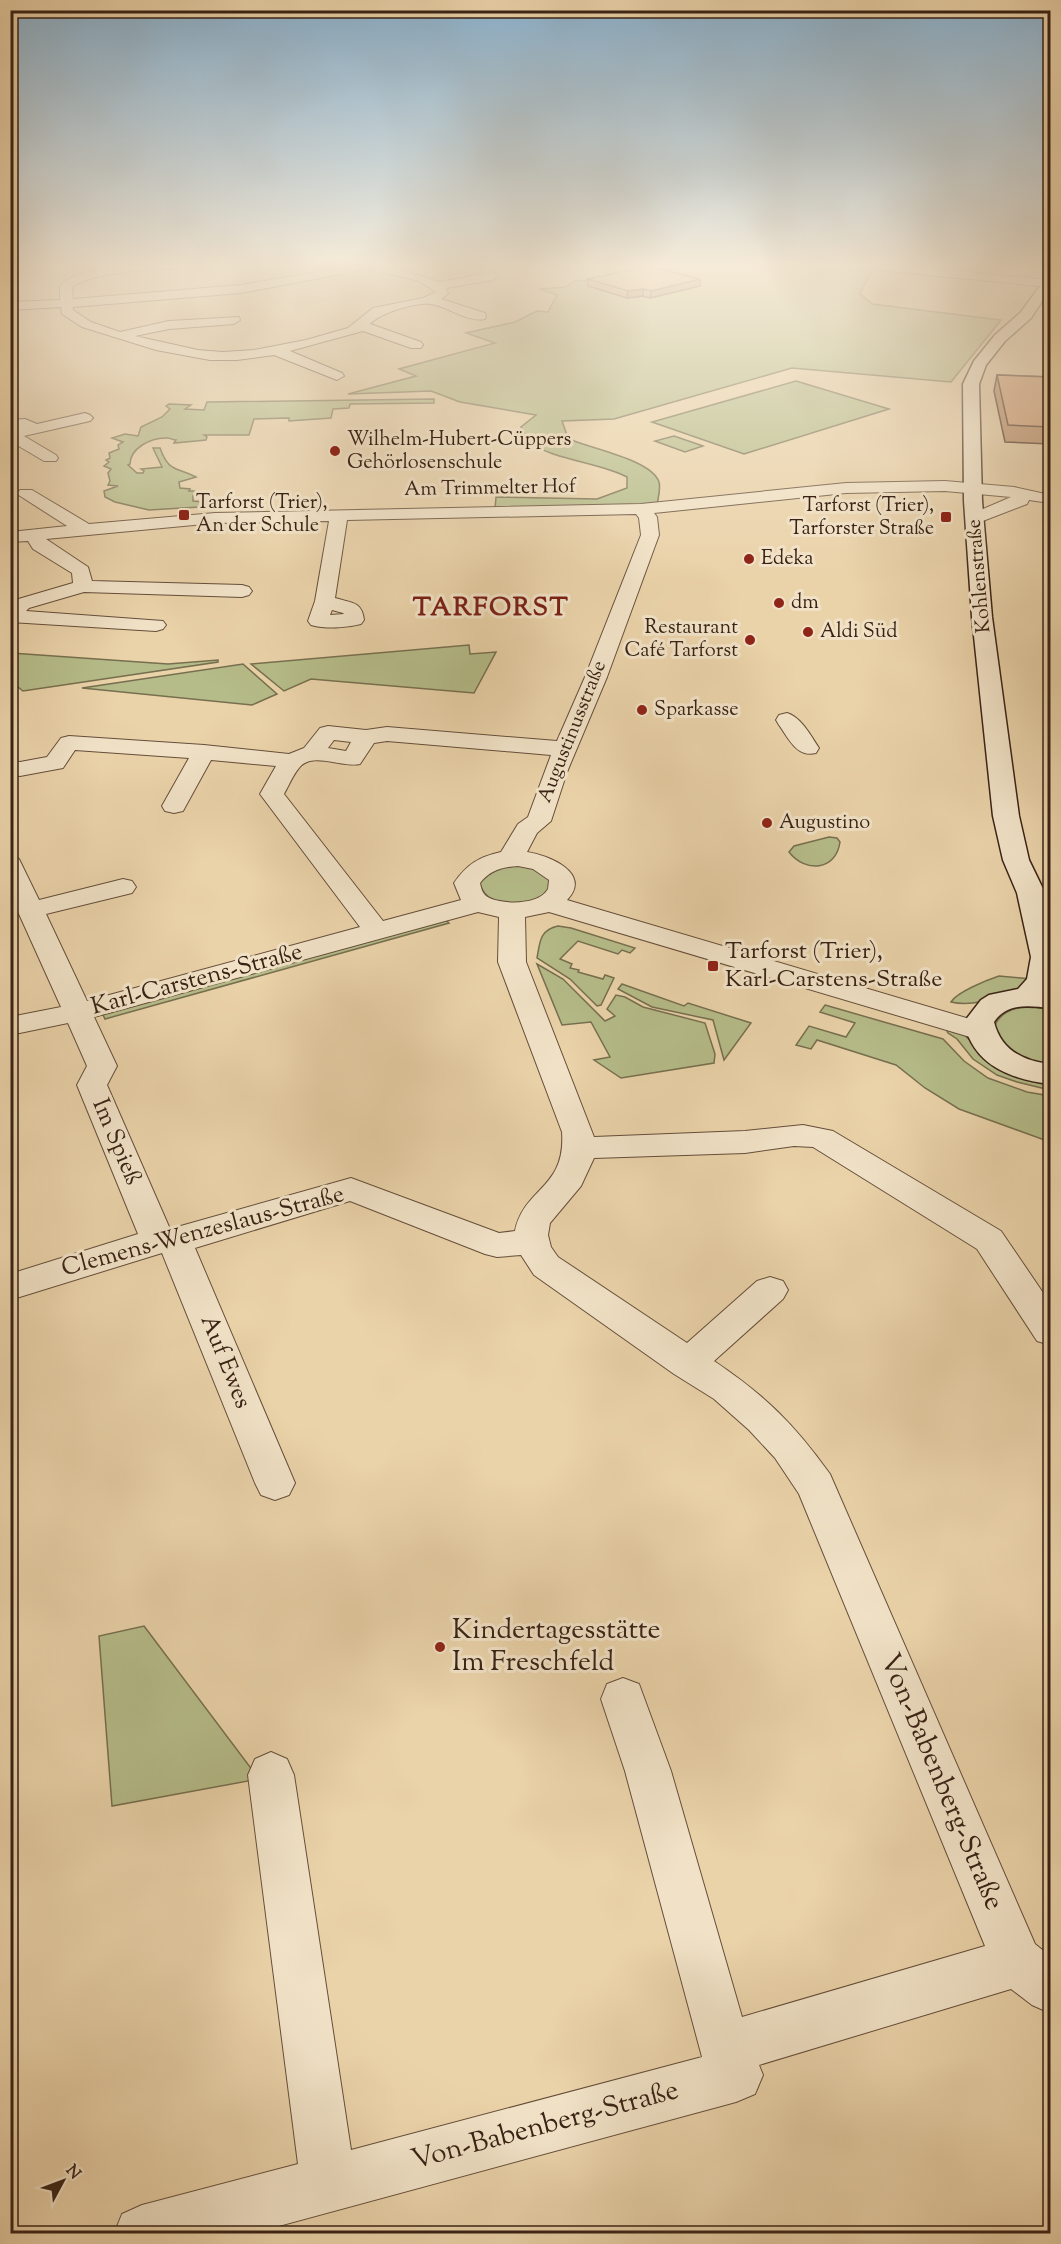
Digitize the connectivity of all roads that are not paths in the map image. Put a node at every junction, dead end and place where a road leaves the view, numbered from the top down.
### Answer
1 (317, 368) edge
2 (978, 368) edge
3 (338, 376) dead end
4 (86, 418) dead end
5 (10, 425) edge
6 (35, 429) junction
7 (11, 434) edge
8 (50, 458) dead end
9 (26, 494) dead end
10 (973, 494) junction
11 (1049, 501) edge
12 (641, 509) junction
13 (339, 514) junction
14 (86, 530) junction
15 (35, 535) junction
16 (10, 537) edge
17 (83, 586) junction
18 (242, 591) dead end
19 (36, 599) junction
20 (325, 601) dead end
21 (10, 616) edge
22 (44, 618) junction
23 (156, 625) dead end
24 (787, 720) dead end
25 (808, 748) dead end
26 (565, 749) junction
27 (204, 752) junction
28 (301, 757) junction
29 (14, 773) edge
30 (174, 806) dead end
31 (539, 821) junction
32 (510, 859) junction
33 (536, 861) junction
34 (10, 864) edge
35 (123, 887) dead end
36 (1031, 893) junction
37 (514, 899) junction
38 (30, 910) junction
39 (1050, 920) edge
40 (380, 929) junction
41 (1039, 998) edge
42 (78, 1012) junction
43 (984, 1020) junction
44 (10, 1026) edge
45 (1050, 1074) edge
46 (579, 1148) junction
47 (166, 1241) junction
48 (531, 1242) junction
49 (10, 1287) edge
50 (770, 1290) dead end
51 (1050, 1331) edge
52 (687, 1364) junction
53 (275, 1483) dead end
54 (623, 1699) dead end
55 (271, 1775) dead end
56 (1034, 1975) edge
57 (725, 2049) junction
58 (328, 2183) junction
59 (142, 2234) edge

1 - 3 street
2 - 10 main road, Kohlenstraße
4 - 6 street
5 - 6 street
6 - 7 street
7 - 8 street
9 - 14 street
10 - 11 street, Am Trimmelter Hof
10 - 11 street
10 - 12 street, Am Trimmelter Hof
10 - 36 main road, Kohlenstraße
12 - 13 street, Am Trimmelter Hof
12 - 26 street, Augustinusstraße
13 - 14 street, Am Trimmelter Hof
13 - 20 street
14 - 15 street, Am Trimmelter Hof
15 - 16 street, Am Trimmelter Hof
15 - 17 street
17 - 18 street
17 - 19 street
19 - 21 street
19 - 22 street
21 - 22 street
22 - 23 street
24 - 25 street
26 - 28 street
26 - 31 street, Augustinusstraße
27 - 28 street
27 - 29 street
27 - 30 street
28 - 40 street
31 - 32 street, Augustinusstraße
31 - 33 street, Augustinusstraße
32 - 33 street
32 - 37 street
33 - 37 street
34 - 38 street
35 - 38 street
36 - 39 main road, Kohlenstraße
36 - 41 main road, Kohlenstraße
37 - 40 street, Karl-Carstens-Straße
37 - 43 street
37 - 46 street
38 - 42 street
40 - 42 street, Karl-Carstens-Straße
41 - 43 main road, Kohlenstraße
42 - 44 street, Karl-Carstens-Straße
42 - 47 street, Im Spieß
43 - 45 main road
46 - 48 street
46 - 51 street
47 - 48 street, Clemens-Wenzeslaus-Straße
47 - 49 street, Clemens-Wenzeslaus-Straße
47 - 53 street, Auf Ewes
48 - 52 street, Von-Babenberg-Straße
50 - 52 street
52 - 56 street, Von-Babenberg-Straße
54 - 57 street, Von-Babenberg-Straße
55 - 58 street
56 - 57 street, Von-Babenberg-Straße
57 - 58 street, Von-Babenberg-Straße
58 - 59 street, Von-Babenberg-Straße

